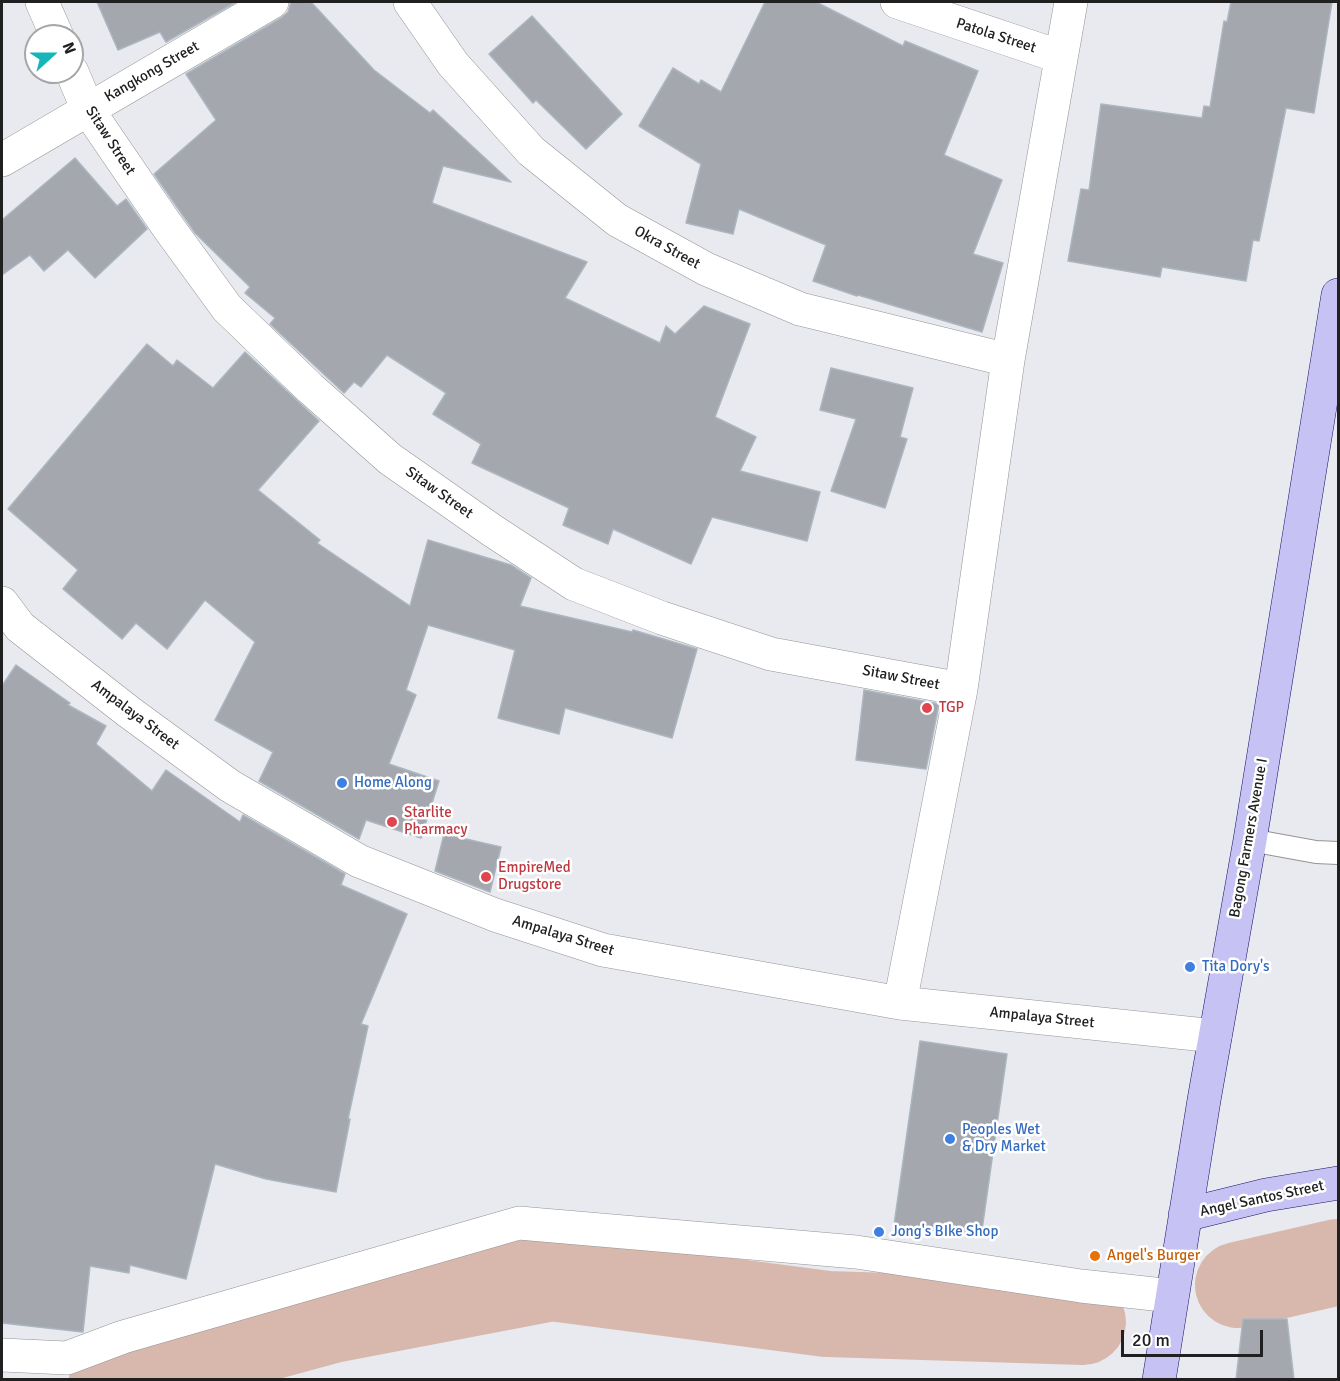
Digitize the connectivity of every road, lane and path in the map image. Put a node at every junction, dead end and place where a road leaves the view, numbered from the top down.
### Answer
1 (42, 2) edge
2 (272, 2) edge
3 (410, 2) edge
4 (897, 2) edge
5 (1071, 2) edge
6 (52, 24) edge
7 (1061, 57) junction
8 (77, 84) edge
9 (88, 110) junction
10 (2, 160) edge
11 (1338, 295) edge
12 (1008, 360) junction
13 (1329, 407) edge
14 (2, 603) edge
15 (961, 689) junction
16 (1250, 840) junction
17 (1338, 853) edge
18 (900, 1003) junction
19 (1215, 1036) junction
20 (1338, 1183) edge
21 (1185, 1215) junction
22 (1172, 1296) junction
23 (2, 1355) edge
24 (1159, 1380) edge

1 - 6 street
2 - 9 street, Kangkong Street
3 - 12 street, Okra Street
4 - 7 street, Patola Street
5 - 7 street
7 - 12 street
8 - 9 street, Sitaw Street
9 - 10 street, Kangkong Street
9 - 15 street, Sitaw Street
11 - 13 street, Bagong Farmers Avenue I
12 - 15 street
13 - 16 street, Bagong Farmers Avenue I
14 - 18 street, Ampalaya Street
15 - 18 street
16 - 17 lane
16 - 19 street, Bagong Farmers Avenue I
18 - 19 street, Ampalaya Street
19 - 21 street, Bagong Farmers Avenue I
20 - 21 street, Angel Santos Street
21 - 22 street, Bagong Farmers Avenue I
22 - 23 street
22 - 24 street, Bagong Farmers Avenue I

